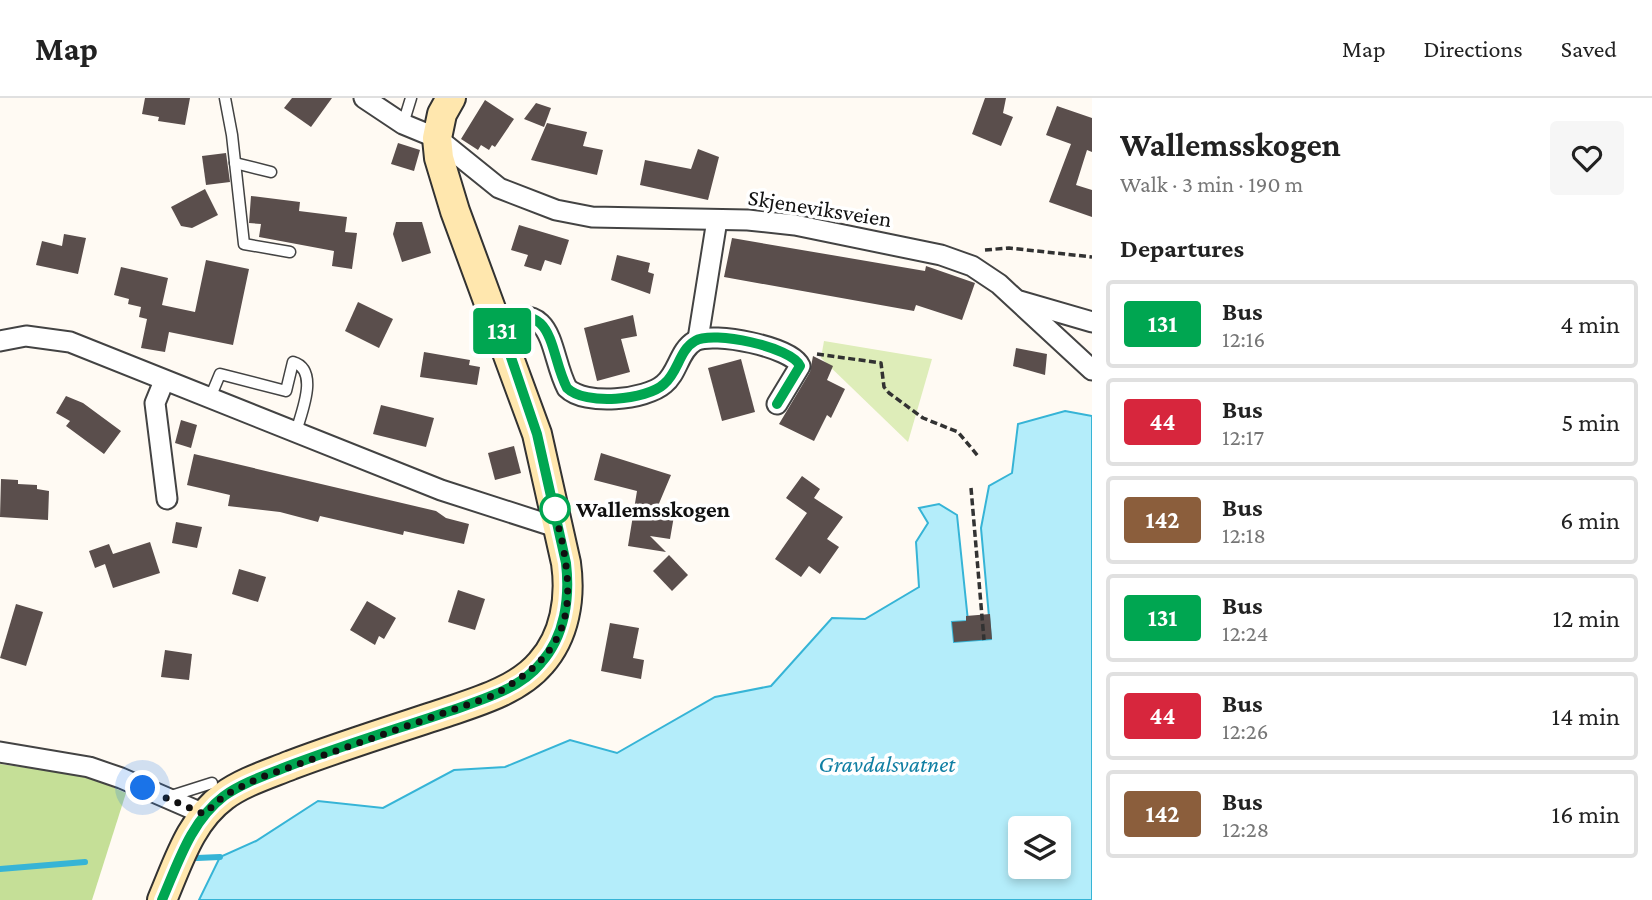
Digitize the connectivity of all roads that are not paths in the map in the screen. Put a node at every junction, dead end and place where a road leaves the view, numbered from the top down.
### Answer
1 (225, 98) edge
2 (364, 98) edge
3 (411, 98) edge
4 (452, 98) edge
5 (403, 124) junction
6 (437, 138) junction
7 (235, 163) junction
8 (271, 172) dead end
9 (717, 220) junction
10 (290, 252) dead end
11 (1016, 299) junction
12 (499, 322) junction
13 (1092, 322) edge
14 (698, 339) junction
15 (0, 341) edge
16 (1092, 370) edge
17 (164, 381) junction
18 (210, 398) junction
19 (777, 404) dead end
20 (296, 432) junction
21 (167, 499) dead end
22 (559, 528) junction
23 (0, 752) edge
24 (212, 783) dead end
25 (164, 799) junction
26 (204, 814) junction
27 (162, 900) edge

1 - 7 lane
2 - 5 street, Skjeneviksveien
3 - 5 lane
4 - 6 main road
5 - 6 street, Skjeneviksveien
6 - 9 street, Skjeneviksveien
6 - 12 main road
7 - 8 lane
7 - 10 lane
9 - 11 street, Skjeneviksveien
9 - 14 street
11 - 13 street
11 - 16 street, Skjeneviksveien
12 - 14 street
12 - 22 main road
14 - 19 street
15 - 17 street
17 - 18 street
17 - 21 street
18 - 20 street
18 - 20 lane
20 - 22 street
22 - 26 main road
23 - 25 street
24 - 25 lane
25 - 26 street
26 - 27 main road

